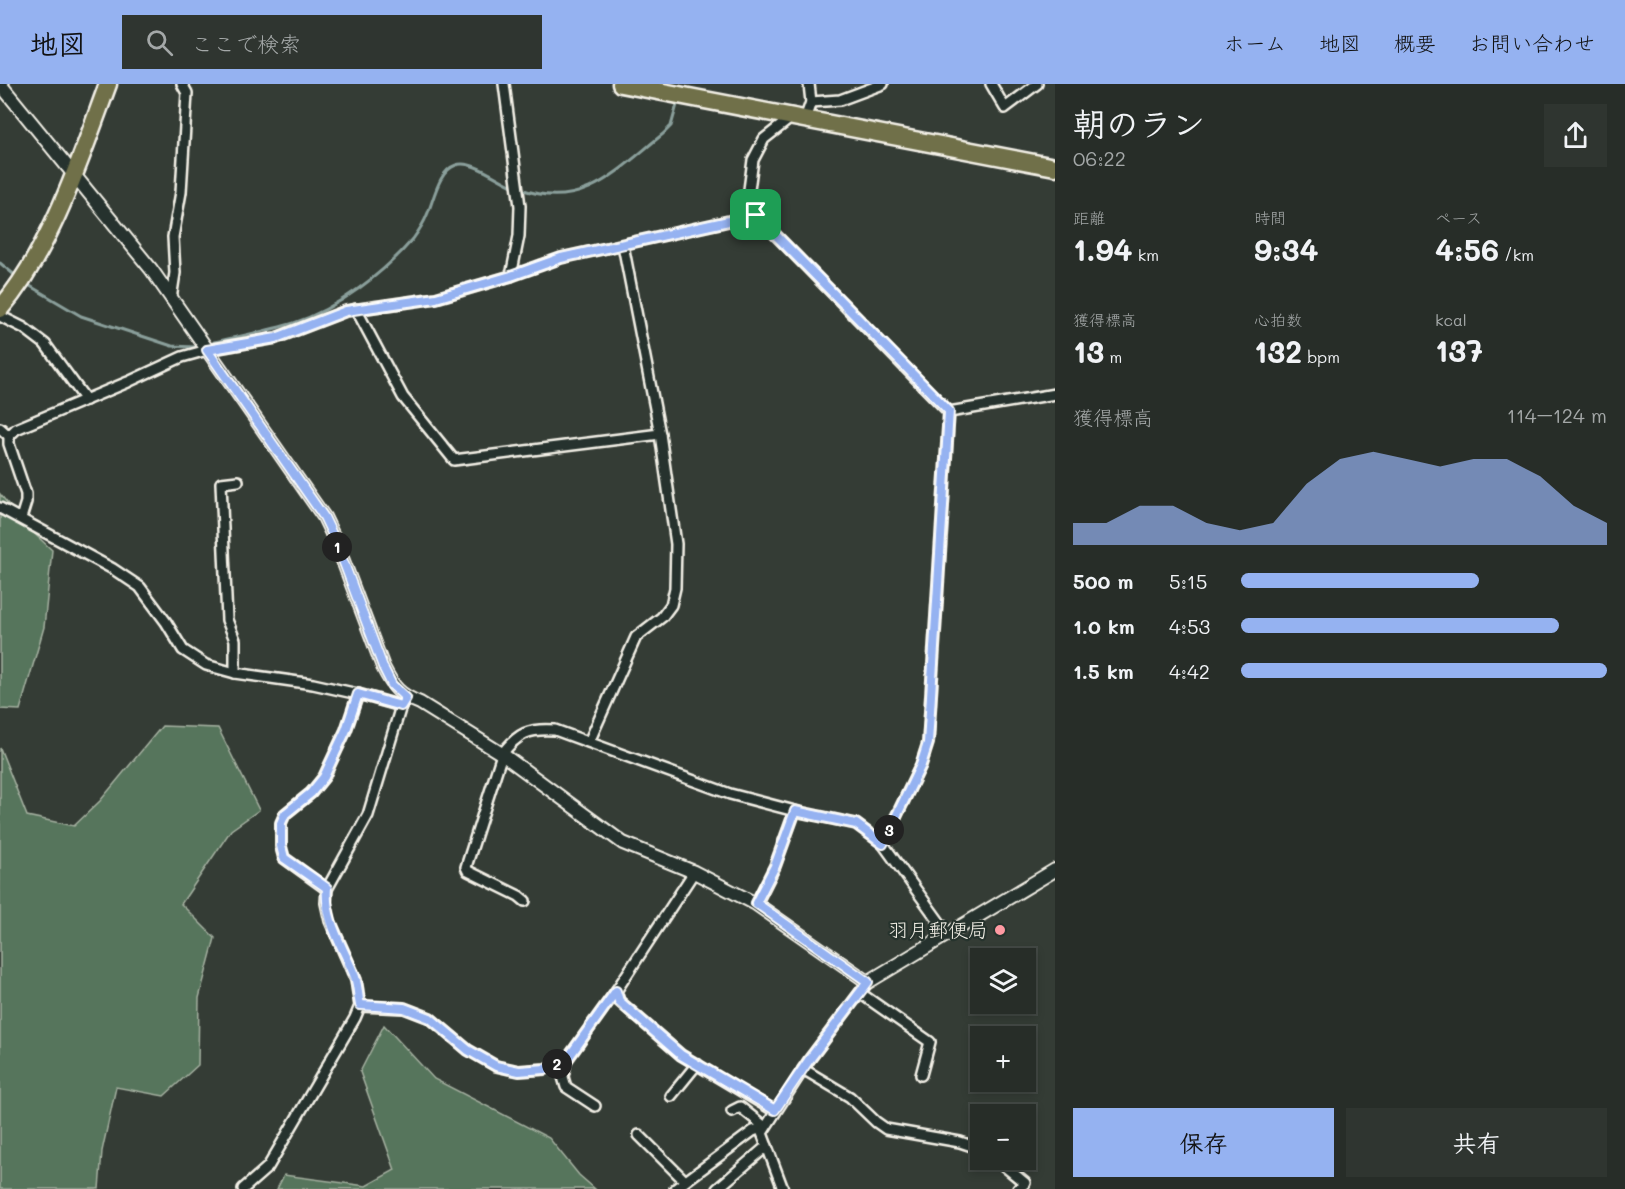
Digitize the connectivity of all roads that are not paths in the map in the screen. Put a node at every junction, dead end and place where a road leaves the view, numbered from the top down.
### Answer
1 (0, 84) edge
2 (108, 84) edge
3 (182, 84) edge
4 (504, 84) edge
5 (621, 84) edge
6 (809, 84) edge
7 (883, 84) edge
8 (991, 84) edge
9 (1037, 84) edge
10 (811, 102) junction
11 (799, 118) junction
12 (1055, 167) edge
13 (75, 176) junction
14 (756, 215) junction
15 (623, 245) junction
16 (511, 276) junction
17 (171, 299) junction
18 (0, 309) edge
19 (356, 309) junction
20 (0, 316) edge
21 (207, 350) junction
22 (1055, 394) edge
23 (86, 400) junction
24 (949, 411) junction
25 (0, 428) edge
26 (660, 434) junction
27 (9, 436) junction
28 (237, 481) dead end
29 (0, 508) edge
30 (21, 518) junction
31 (234, 673) junction
32 (358, 694) junction
33 (404, 702) junction
34 (589, 742) junction
35 (502, 754) junction
36 (795, 811) junction
37 (883, 844) junction
38 (1055, 870) edge
39 (694, 872) junction
40 (327, 888) junction
41 (525, 901) dead end
42 (756, 903) junction
43 (948, 934) junction
44 (868, 982) junction
45 (616, 991) junction
46 (860, 993) junction
47 (360, 1005) junction
48 (566, 1061) junction
49 (697, 1064) junction
50 (803, 1069) junction
51 (921, 1075) dead end
52 (671, 1096) dead end
53 (595, 1106) dead end
54 (775, 1110) junction
55 (732, 1111) dead end
56 (765, 1127) junction
57 (639, 1135) dead end
58 (970, 1145) edge
59 (767, 1146) junction
60 (1009, 1170) edge
61 (685, 1181) junction
62 (243, 1189) edge
63 (675, 1189) edge
64 (717, 1189) edge
65 (783, 1189) edge
66 (1018, 1189) edge

1 - 13 street
2 - 13 highway
3 - 17 street
4 - 16 street
5 - 11 highway
6 - 10 street
7 - 10 street
8 - 9 street
10 - 11 street
11 - 12 highway
11 - 14 street
13 - 17 street
13 - 18 highway
14 - 15 street
14 - 24 street
15 - 16 street
15 - 26 street
16 - 19 street
17 - 21 street
19 - 21 street
19 - 26 street
20 - 23 street
21 - 23 street
21 - 33 street
22 - 24 street
23 - 27 street
24 - 37 street
25 - 27 street
26 - 34 street
27 - 30 street
28 - 31 street
29 - 30 street
30 - 31 street
31 - 32 street
32 - 33 street
32 - 40 street
33 - 35 street
33 - 40 street
34 - 35 street
34 - 36 street
35 - 39 street
35 - 41 street
36 - 37 street
36 - 42 street
37 - 43 street
38 - 43 street
39 - 42 street
39 - 45 street
40 - 47 street
42 - 44 street
43 - 44 street
44 - 46 street
45 - 48 street
45 - 49 street
46 - 50 street
46 - 51 street
47 - 48 street
47 - 62 street
48 - 53 street
49 - 52 street
49 - 54 street
50 - 54 street
50 - 58 street
54 - 56 street
55 - 56 street
56 - 59 street
56 - 61 street
57 - 61 street
59 - 64 street
59 - 65 street
60 - 66 street
61 - 63 street

